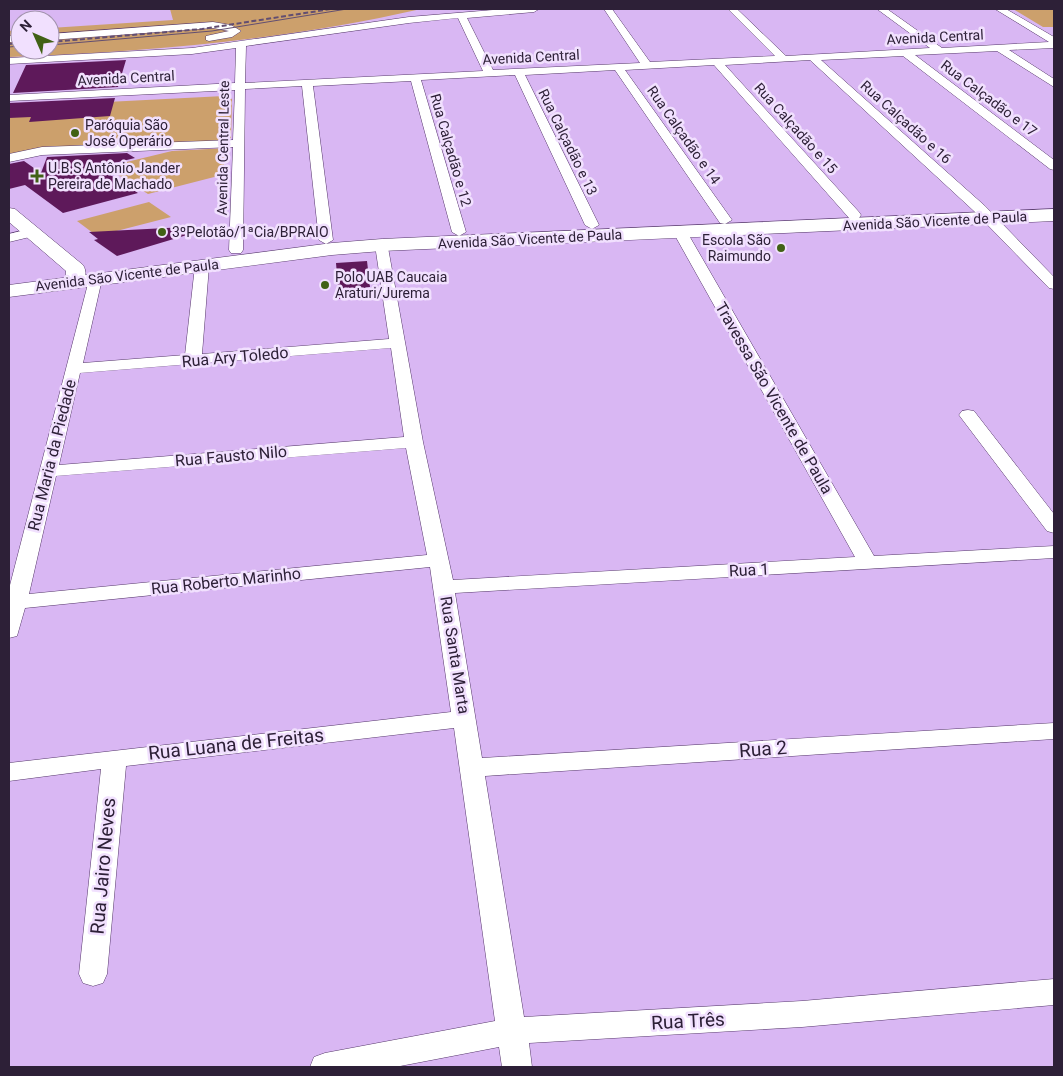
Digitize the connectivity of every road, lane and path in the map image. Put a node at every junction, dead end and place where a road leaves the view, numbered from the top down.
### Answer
1 (534, 9) edge
2 (608, 9) edge
3 (732, 9) edge
4 (881, 9) edge
5 (1000, 9) edge
6 (461, 15) junction
7 (60, 36) edge
8 (198, 39) dead end
9 (163, 42) dead end
10 (1054, 43) edge
11 (241, 45) junction
12 (60, 48) edge
13 (1000, 48) junction
14 (939, 50) junction
15 (906, 53) junction
16 (812, 56) junction
17 (783, 58) junction
18 (9, 61) edge
19 (716, 62) junction
20 (647, 65) junction
21 (618, 67) junction
22 (518, 71) junction
23 (489, 72) junction
24 (415, 77) junction
25 (306, 83) junction
26 (1054, 84) edge
27 (239, 86) junction
28 (9, 98) edge
29 (238, 143) junction
30 (9, 158) edge
31 (1054, 166) edge
32 (1054, 204) edge
33 (9, 213) edge
34 (985, 214) junction
35 (854, 215) junction
36 (1054, 215) edge
37 (725, 220) junction
38 (592, 225) junction
39 (33, 232) junction
40 (459, 232) junction
41 (680, 232) junction
42 (9, 238) edge
43 (326, 240) junction
44 (382, 245) junction
45 (236, 250) junction
46 (202, 266) junction
47 (76, 275) junction
48 (95, 279) junction
49 (1051, 279) edge
50 (9, 280) edge
51 (9, 291) edge
52 (397, 344) junction
53 (194, 360) junction
54 (73, 369) junction
55 (968, 415) dead end
56 (414, 442) junction
57 (48, 471) junction
58 (1054, 527) edge
59 (1054, 552) edge
60 (437, 560) junction
61 (868, 563) junction
62 (444, 587) junction
63 (15, 602) junction
64 (9, 631) edge
65 (464, 718) junction
66 (1054, 731) edge
67 (114, 758) junction
68 (472, 768) junction
69 (9, 772) edge
70 (93, 974) dead end
71 (1054, 992) edge
72 (511, 1031) junction
73 (325, 1067) edge
74 (517, 1067) edge

1 - 6 street
2 - 20 street
3 - 17 street
4 - 14 street
5 - 10 street
6 - 11 street
6 - 23 street
7 - 8 street
9 - 12 street
10 - 13 street, Avenida Central
11 - 18 street
11 - 27 street, Avenida Central Leste
13 - 14 street, Avenida Central
13 - 26 street
14 - 15 street, Avenida Central
15 - 16 street, Avenida Central
15 - 31 street, Rua Calçadão e 17
16 - 17 street, Avenida Central
16 - 34 street, Rua Calçadão e 16
17 - 19 street, Avenida Central
19 - 20 street, Avenida Central
19 - 35 street, Rua Calçadão e 15
20 - 21 street, Avenida Central
21 - 22 street, Avenida Central
21 - 37 street, Rua Calçadão e 14
22 - 23 street, Avenida Central
22 - 38 street, Rua Calçadão e 13
23 - 24 street, Avenida Central
24 - 25 street, Avenida Central
24 - 40 street, Rua Calçadão e 12
25 - 27 street, Avenida Central
25 - 43 street
27 - 28 street, Avenida Central
27 - 29 street, Avenida Central Leste
29 - 30 street
29 - 45 street, Avenida Central Leste
32 - 34 main road, Avenida São Vicente de Paula
33 - 39 main road
34 - 35 main road, Avenida São Vicente de Paula
34 - 36 main road, Avenida São Vicente de Paula
34 - 41 main road, Avenida São Vicente de Paula
34 - 49 street, Rua Calçadão e 16
35 - 37 main road, Avenida São Vicente de Paula
37 - 38 main road, Avenida São Vicente de Paula
38 - 40 main road, Avenida São Vicente de Paula
39 - 42 street
39 - 47 main road
40 - 43 main road, Avenida São Vicente de Paula
41 - 44 main road, Avenida São Vicente de Paula
41 - 61 street, Travessa São Vicente de Paula
43 - 45 main road, Avenida São Vicente de Paula
44 - 46 main road, Avenida São Vicente de Paula
44 - 52 street, Rua Santa Marta
45 - 47 main road, Avenida São Vicente de Paula
46 - 48 main road, Avenida São Vicente de Paula
46 - 53 street
47 - 48 main road, Avenida São Vicente de Paula
47 - 50 main road, Avenida São Vicente de Paula
47 - 51 main road, Avenida São Vicente de Paula
48 - 54 street, Rua Maria da Piedade
52 - 53 street, Rua Ary Toledo
52 - 56 street, Rua Santa Marta
53 - 54 street, Rua Ary Toledo
54 - 57 street, Rua Maria da Piedade
55 - 58 street
56 - 57 street, Rua Fausto Nilo
56 - 60 street, Rua Santa Marta
57 - 63 street, Rua Maria da Piedade
59 - 61 street, Rua 1
60 - 62 street, Rua Santa Marta
60 - 63 street, Rua Roberto Marinho
61 - 62 street, Rua 1
62 - 65 street, Rua Santa Marta
63 - 64 street, Rua Maria da Piedade
65 - 67 street, Rua Luana de Freitas
65 - 68 street, Rua Santa Marta
66 - 68 street, Rua 2
67 - 69 street, Rua Luana de Freitas
67 - 70 street, Rua Jairo Neves
68 - 72 street, Rua Santa Marta
71 - 72 street, Rua Três
72 - 73 street, Rua Três
72 - 74 street, Rua Santa Marta

